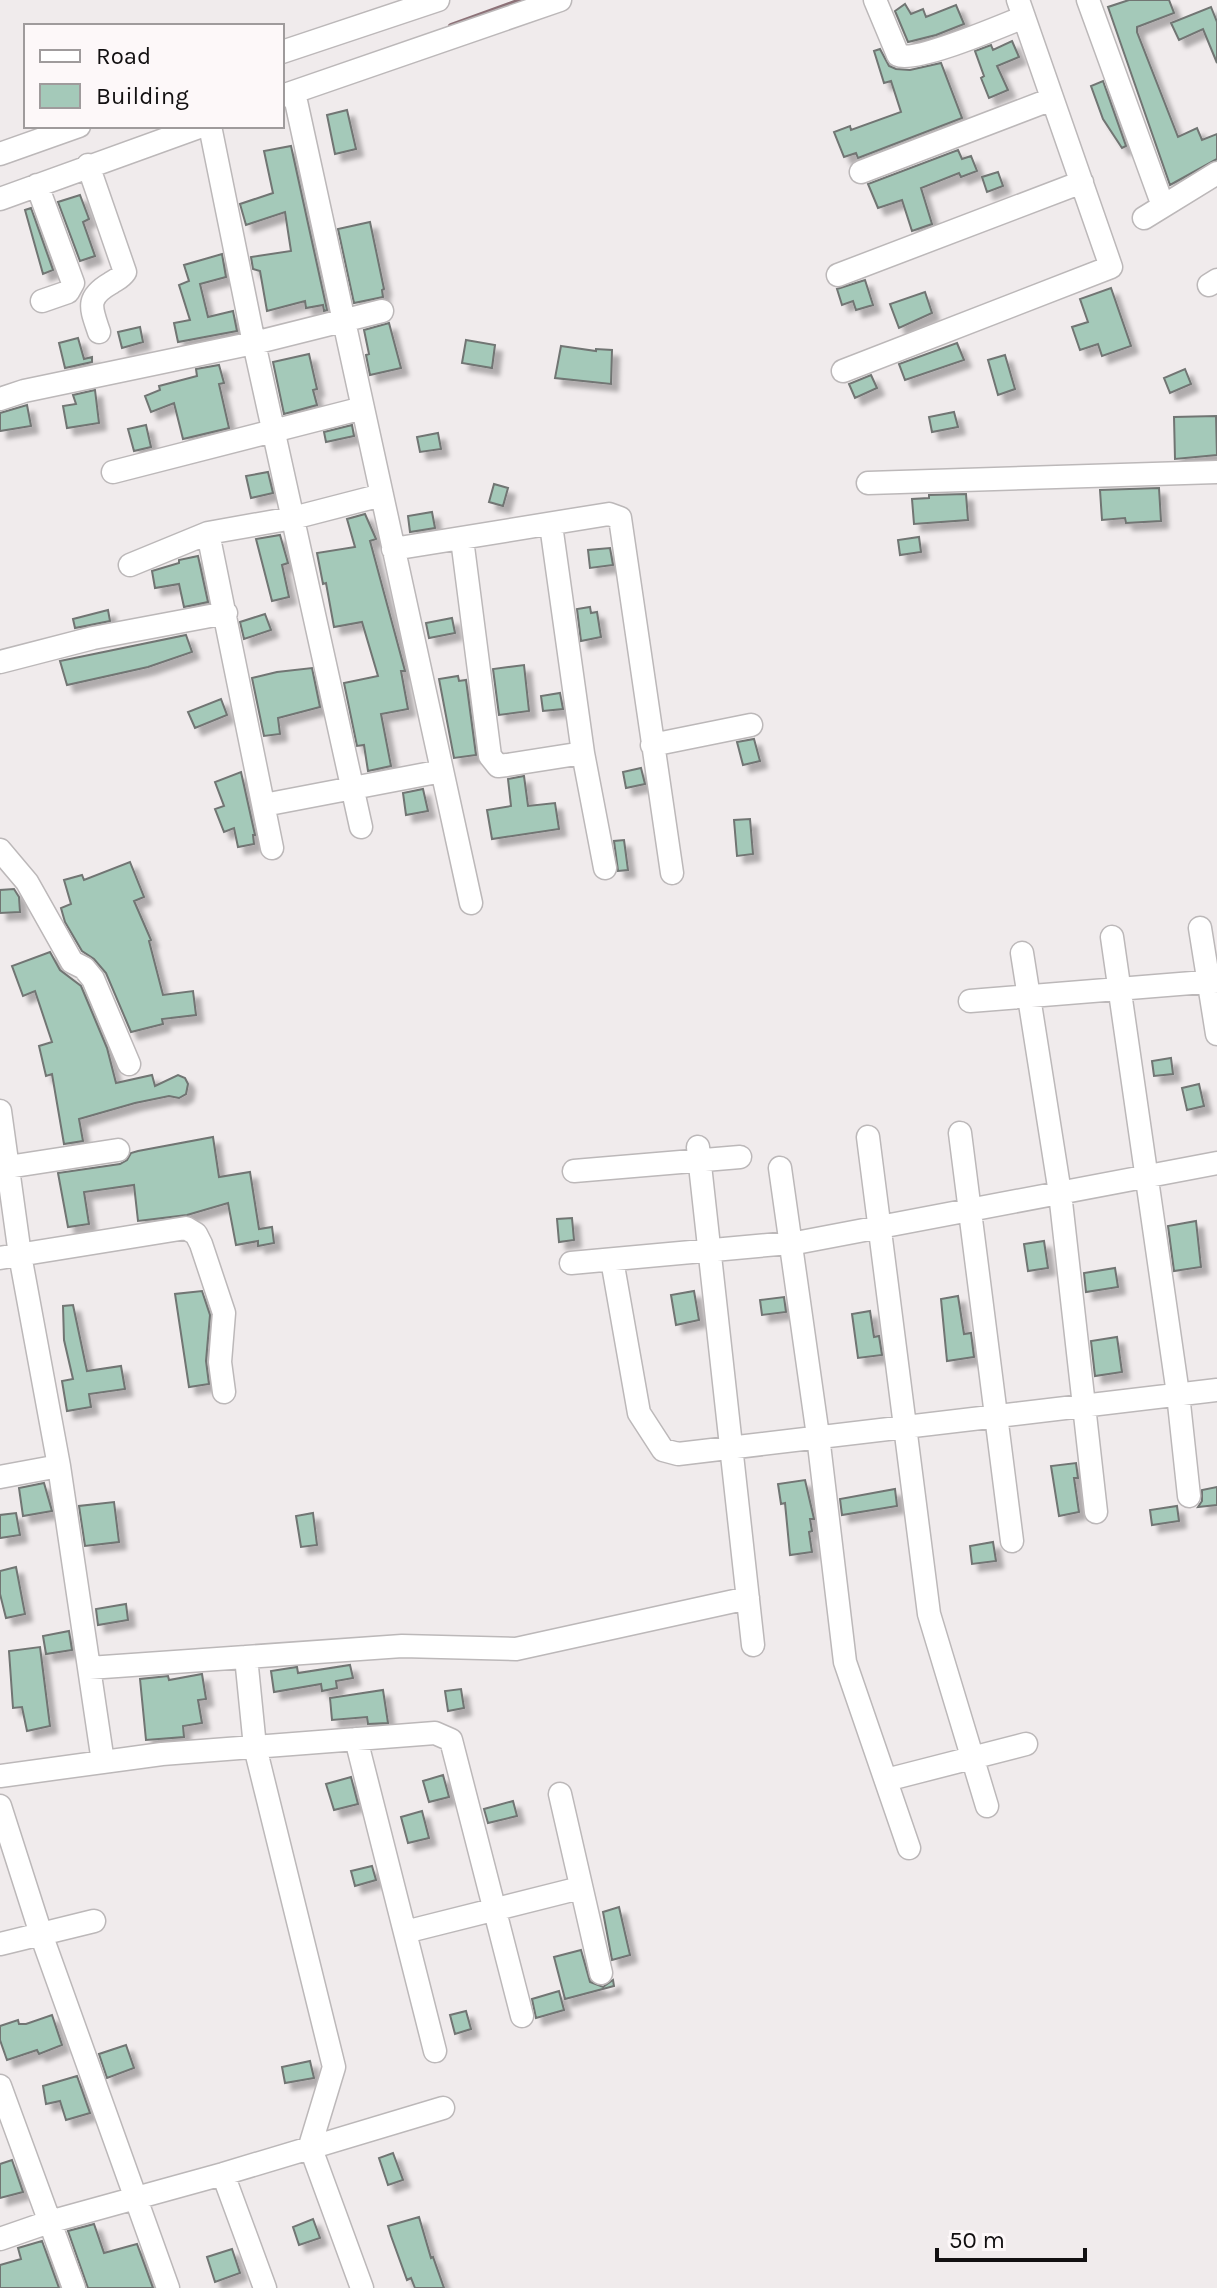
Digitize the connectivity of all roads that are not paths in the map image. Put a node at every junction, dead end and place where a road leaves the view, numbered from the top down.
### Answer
1 (438, 0) edge
2 (560, 0) edge
3 (875, 0) edge
4 (1088, 0) edge
5 (1021, 9) edge
6 (284, 51) edge
7 (288, 94) edge
8 (1052, 99) junction
9 (73, 128) edge
10 (196, 128) edge
11 (210, 128) edge
12 (0, 154) edge
13 (88, 165) junction
14 (861, 172) dead end
15 (1217, 173) edge
16 (1082, 182) junction
17 (37, 185) junction
18 (0, 199) edge
19 (1163, 206) junction
20 (1144, 218) dead end
21 (838, 275) dead end
22 (42, 301) dead end
23 (382, 311) dead end
24 (344, 321) junction
25 (99, 332) dead end
26 (254, 343) junction
27 (843, 371) dead end
28 (0, 399) edge
29 (363, 408) junction
30 (274, 430) junction
31 (113, 472) dead end
32 (1217, 472) edge
33 (868, 483) dead end
34 (382, 495) junction
35 (293, 518) junction
36 (551, 525) junction
37 (208, 533) junction
38 (462, 539) junction
39 (393, 549) junction
40 (130, 565) dead end
41 (226, 613) junction
42 (0, 662) edge
43 (751, 725) dead end
44 (652, 745) junction
45 (583, 753) junction
46 (442, 771) junction
47 (352, 787) junction
48 (264, 805) junction
49 (361, 827) dead end
50 (272, 848) dead end
51 (0, 850) edge
52 (605, 868) dead end
53 (672, 873) dead end
54 (471, 903) dead end
55 (1200, 928) dead end
56 (1112, 937) dead end
57 (1022, 953) dead end
58 (1213, 981) edge
59 (1120, 989) junction
60 (1029, 997) junction
61 (970, 1001) dead end
62 (1217, 1034) edge
63 (129, 1064) dead end
64 (0, 1111) edge
65 (960, 1133) dead end
66 (868, 1137) dead end
67 (118, 1150) dead end
68 (699, 1154) junction
69 (740, 1157) dead end
70 (1217, 1163) edge
71 (8, 1167) junction
72 (780, 1168) dead end
73 (574, 1171) dead end
74 (1148, 1176) junction
75 (1060, 1193) junction
76 (970, 1210) junction
77 (881, 1226) junction
78 (791, 1243) junction
79 (710, 1250) junction
80 (10, 1256) edge
81 (612, 1260) junction
82 (571, 1263) dead end
83 (1217, 1390) edge
84 (224, 1392) dead end
85 (1178, 1394) junction
86 (1084, 1404) junction
87 (997, 1415) junction
88 (906, 1425) junction
89 (818, 1436) junction
90 (731, 1446) junction
91 (59, 1466) junction
92 (0, 1477) edge
93 (1189, 1496) dead end
94 (1096, 1512) dead end
95 (1012, 1541) dead end
96 (748, 1598) junction
97 (753, 1645) dead end
98 (246, 1657) junction
99 (89, 1668) junction
100 (356, 1739) junction
101 (1026, 1744) dead end
102 (255, 1747) junction
103 (973, 1759) junction
104 (103, 1762) junction
105 (0, 1776) edge
106 (886, 1780) junction
107 (560, 1794) dead end
108 (0, 1806) edge
109 (987, 1806) dead end
110 (909, 1848) dead end
111 (580, 1888) junction
112 (494, 1910) junction
113 (94, 1921) dead end
114 (405, 1932) junction
115 (41, 1934) junction
116 (0, 1944) edge
117 (601, 1973) dead end
118 (522, 2016) dead end
119 (435, 2051) dead end
120 (0, 2086) edge
121 (443, 2108) dead end
122 (310, 2146) junction
123 (223, 2174) junction
124 (135, 2197) junction
125 (49, 2222) junction
126 (0, 2239) edge
127 (74, 2288) edge
128 (168, 2288) edge
129 (265, 2288) edge
130 (362, 2288) edge

1 - 6 street
2 - 7 street
3 - 5 street
4 - 19 street
5 - 8 street
7 - 24 street
8 - 14 street
8 - 16 street
9 - 12 street
10 - 13 street
11 - 26 street
13 - 17 street
13 - 25 street
15 - 19 street
16 - 21 street
16 - 27 street
17 - 18 street
17 - 22 street
19 - 20 street
23 - 24 street
24 - 26 street
24 - 29 street
26 - 28 street
26 - 30 street
29 - 30 street
29 - 34 street
30 - 31 street
30 - 35 street
32 - 33 street
34 - 35 street
34 - 39 street
35 - 37 street
35 - 47 street
36 - 38 street
36 - 44 street
36 - 45 street
37 - 40 street
37 - 41 street
38 - 39 street
38 - 45 street
39 - 46 street
41 - 42 street
41 - 48 street
43 - 44 street
44 - 53 street
45 - 52 street
46 - 47 street
46 - 54 street
47 - 48 street
47 - 49 street
48 - 50 street
51 - 63 street
55 - 58 street
56 - 59 street
57 - 60 street
58 - 59 street
58 - 62 street
59 - 60 street
59 - 74 street
60 - 61 street
60 - 75 street
64 - 71 street
65 - 76 street
66 - 77 street
67 - 71 street
68 - 69 street
68 - 73 street
68 - 79 street
70 - 74 street
71 - 80 street
72 - 78 street
74 - 75 street
74 - 85 street
75 - 76 street
75 - 86 street
76 - 77 street
76 - 87 street
77 - 78 street
77 - 88 street
78 - 79 street
78 - 89 street
79 - 81 street
79 - 90 street
80 - 84 street
80 - 91 street
81 - 82 street
81 - 90 street
83 - 85 street
85 - 86 street
85 - 93 street
86 - 87 street
86 - 94 street
87 - 88 street
87 - 95 street
88 - 89 street
88 - 103 street
89 - 90 street
89 - 106 street
90 - 96 street
91 - 92 street
91 - 99 street
96 - 97 street
96 - 98 street
98 - 99 street
98 - 102 street
99 - 104 street
100 - 102 street
100 - 112 street
100 - 114 street
101 - 103 street
102 - 104 street
102 - 122 street
103 - 106 street
103 - 109 street
104 - 105 street
106 - 110 street
107 - 111 street
108 - 115 street
111 - 112 street
111 - 117 street
112 - 114 street
112 - 118 street
113 - 115 street
114 - 119 street
115 - 116 street
115 - 124 street
120 - 125 street
121 - 122 street
122 - 123 street
122 - 130 street
123 - 124 street
123 - 129 street
124 - 125 street
124 - 128 street
125 - 126 street
125 - 127 street

